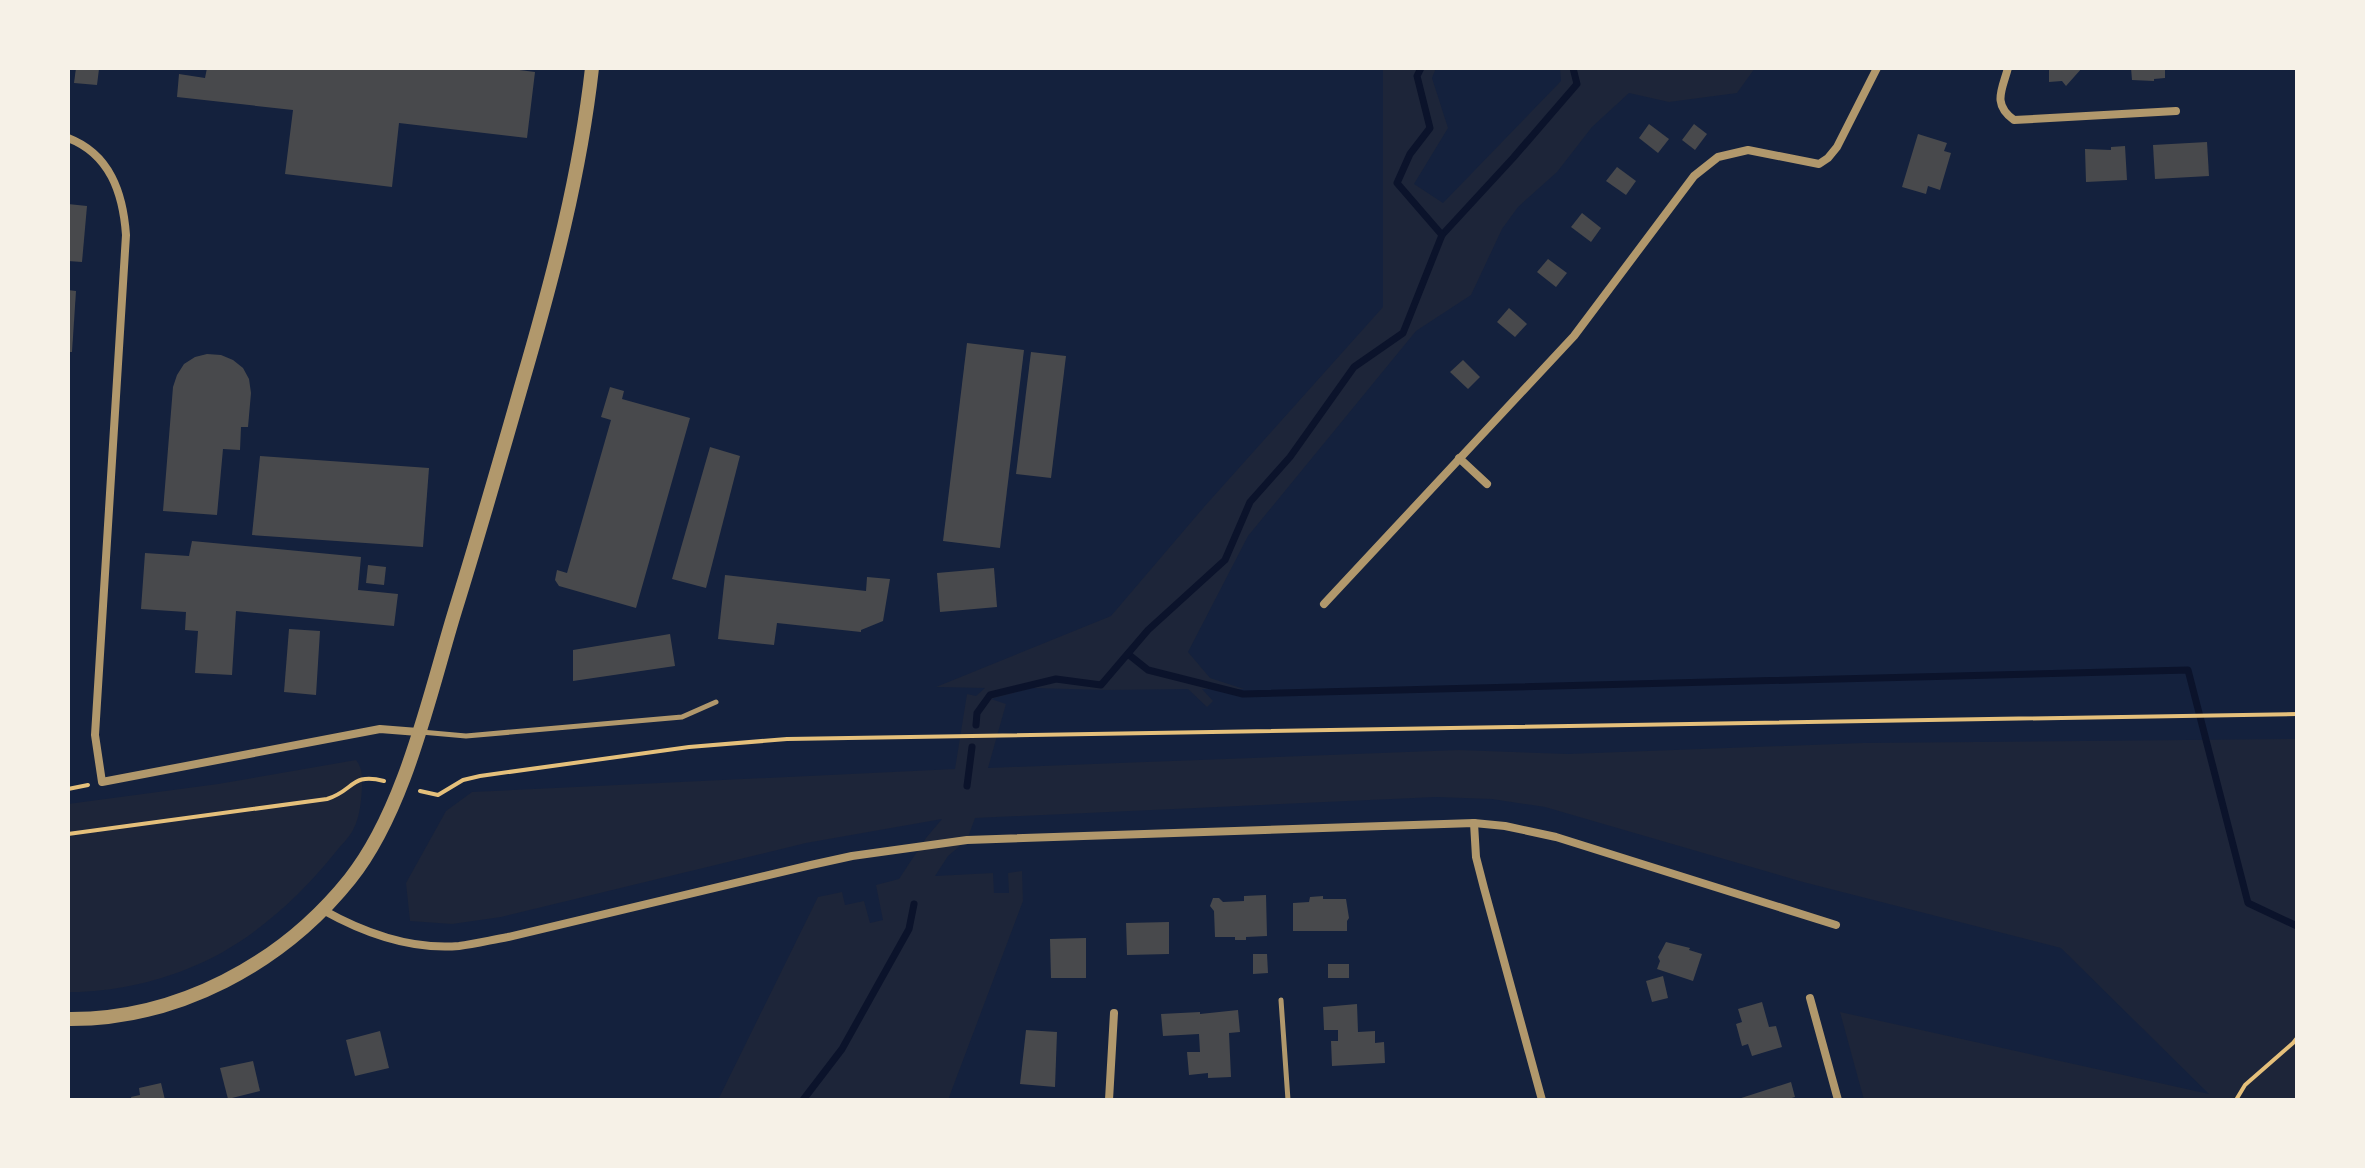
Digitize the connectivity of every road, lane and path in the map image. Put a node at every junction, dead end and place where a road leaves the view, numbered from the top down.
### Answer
1 (592, 68) edge
2 (1877, 68) edge
3 (2008, 68) edge
4 (2176, 111) dead end
5 (68, 138) edge
6 (1459, 458) junction
7 (1487, 484) dead end
8 (1324, 604) dead end
9 (716, 702) dead end
10 (2297, 714) edge
11 (418, 732) junction
12 (401, 785) junction
13 (1474, 823) junction
14 (68, 834) edge
15 (323, 910) junction
16 (1836, 925) dead end
17 (1810, 998) dead end
18 (1281, 1000) dead end
19 (1114, 1013) dead end
20 (68, 1019) edge
21 (2297, 1038) edge
22 (1109, 1100) edge
23 (1288, 1100) edge
24 (1542, 1100) edge
25 (1838, 1100) edge
26 (2236, 1100) edge

1 - 11 street
2 - 6 street
3 - 4 street
5 - 11 street
6 - 7 street
6 - 8 street
9 - 11 lane
10 - 12 path
11 - 12 street
12 - 14 path
12 - 15 street
13 - 15 street
13 - 16 street
13 - 24 street
15 - 20 street
17 - 25 street
18 - 23 lane
19 - 22 street
21 - 26 path

